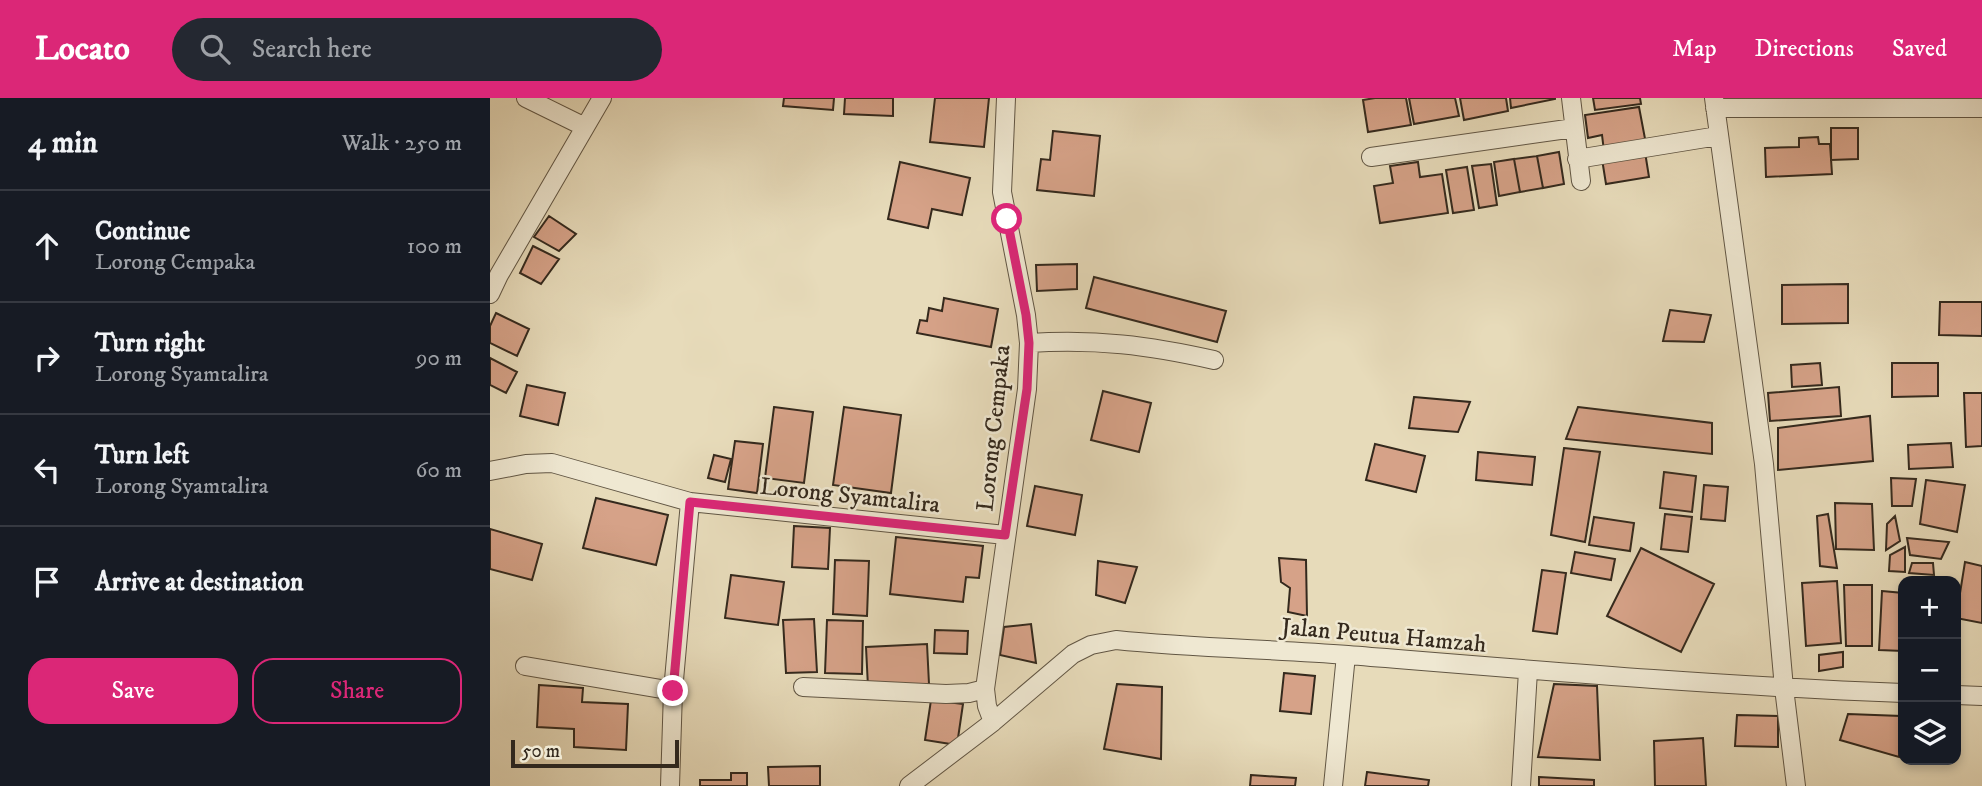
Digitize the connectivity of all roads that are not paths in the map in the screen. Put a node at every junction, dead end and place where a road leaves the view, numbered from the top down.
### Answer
1 (526, 98) edge
2 (602, 98) edge
3 (1006, 98) edge
4 (1571, 98) edge
5 (1715, 103) edge
6 (1982, 108) edge
7 (585, 127) junction
8 (1574, 128) junction
9 (1718, 136) junction
10 (1371, 157) dead end
11 (1577, 159) junction
12 (1581, 181) dead end
13 (490, 294) edge
14 (1029, 343) junction
15 (1214, 360) dead end
16 (490, 471) edge
17 (690, 502) junction
18 (1005, 535) junction
19 (1346, 655) junction
20 (525, 666) dead end
21 (1528, 671) junction
22 (803, 687) dead end
23 (1784, 688) junction
24 (985, 689) junction
25 (673, 691) junction
26 (1898, 693) edge
27 (1961, 695) edge
28 (1982, 696) edge
29 (993, 722) junction
30 (670, 786) edge
31 (909, 786) edge
32 (1334, 786) edge
33 (1521, 786) edge
34 (1796, 786) edge

1 - 7 street
2 - 7 street
3 - 14 street, Lorong Cempaka
4 - 8 street
5 - 6 street
5 - 9 street
7 - 13 street
8 - 10 street
8 - 11 street
9 - 11 street
9 - 23 street
11 - 12 street
14 - 15 street
14 - 18 street, Lorong Cempaka
16 - 17 street, Lorong Syamtalira
17 - 18 street, Lorong Syamtalira
17 - 25 street
18 - 24 street, Lorong Cempaka
19 - 21 street, Jalan Peutua Hamzah
19 - 29 street, Jalan Peutua Hamzah
19 - 32 street
20 - 25 street
21 - 23 street, Jalan Peutua Hamzah
21 - 33 street
22 - 24 street
23 - 26 street, Jalan Peutua Hamzah
23 - 34 street
24 - 29 street, Lorong Cempaka
25 - 30 street
27 - 28 street
29 - 31 street, Jalan Peutua Hamzah

